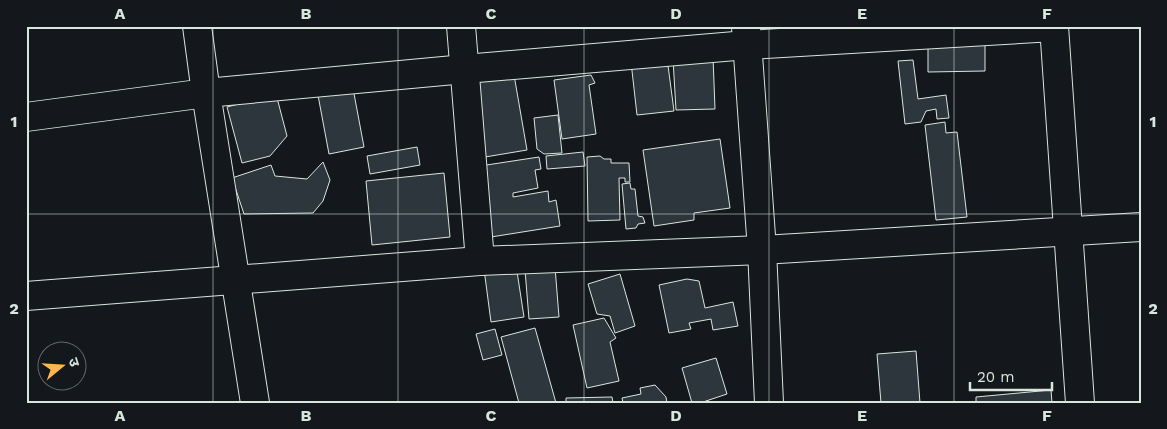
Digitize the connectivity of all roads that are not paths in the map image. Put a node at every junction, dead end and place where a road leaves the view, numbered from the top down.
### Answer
1 (198, 26) edge
2 (462, 26) edge
3 (1054, 27) edge
4 (747, 36) edge
5 (464, 69) junction
6 (206, 93) junction
7 (26, 117) edge
8 (1141, 227) edge
9 (1067, 232) junction
10 (762, 250) junction
11 (480, 261) junction
12 (237, 280) junction
13 (26, 296) edge
14 (255, 403) edge
15 (769, 403) edge
16 (1080, 403) edge

1 - 6 street
2 - 5 street
3 - 4 street
3 - 9 street
4 - 5 street
4 - 10 street
5 - 6 street
5 - 11 street
6 - 7 street
6 - 12 street
8 - 9 street
9 - 10 street
9 - 16 street
10 - 11 street
10 - 15 street
11 - 12 street
12 - 13 street
12 - 14 street

